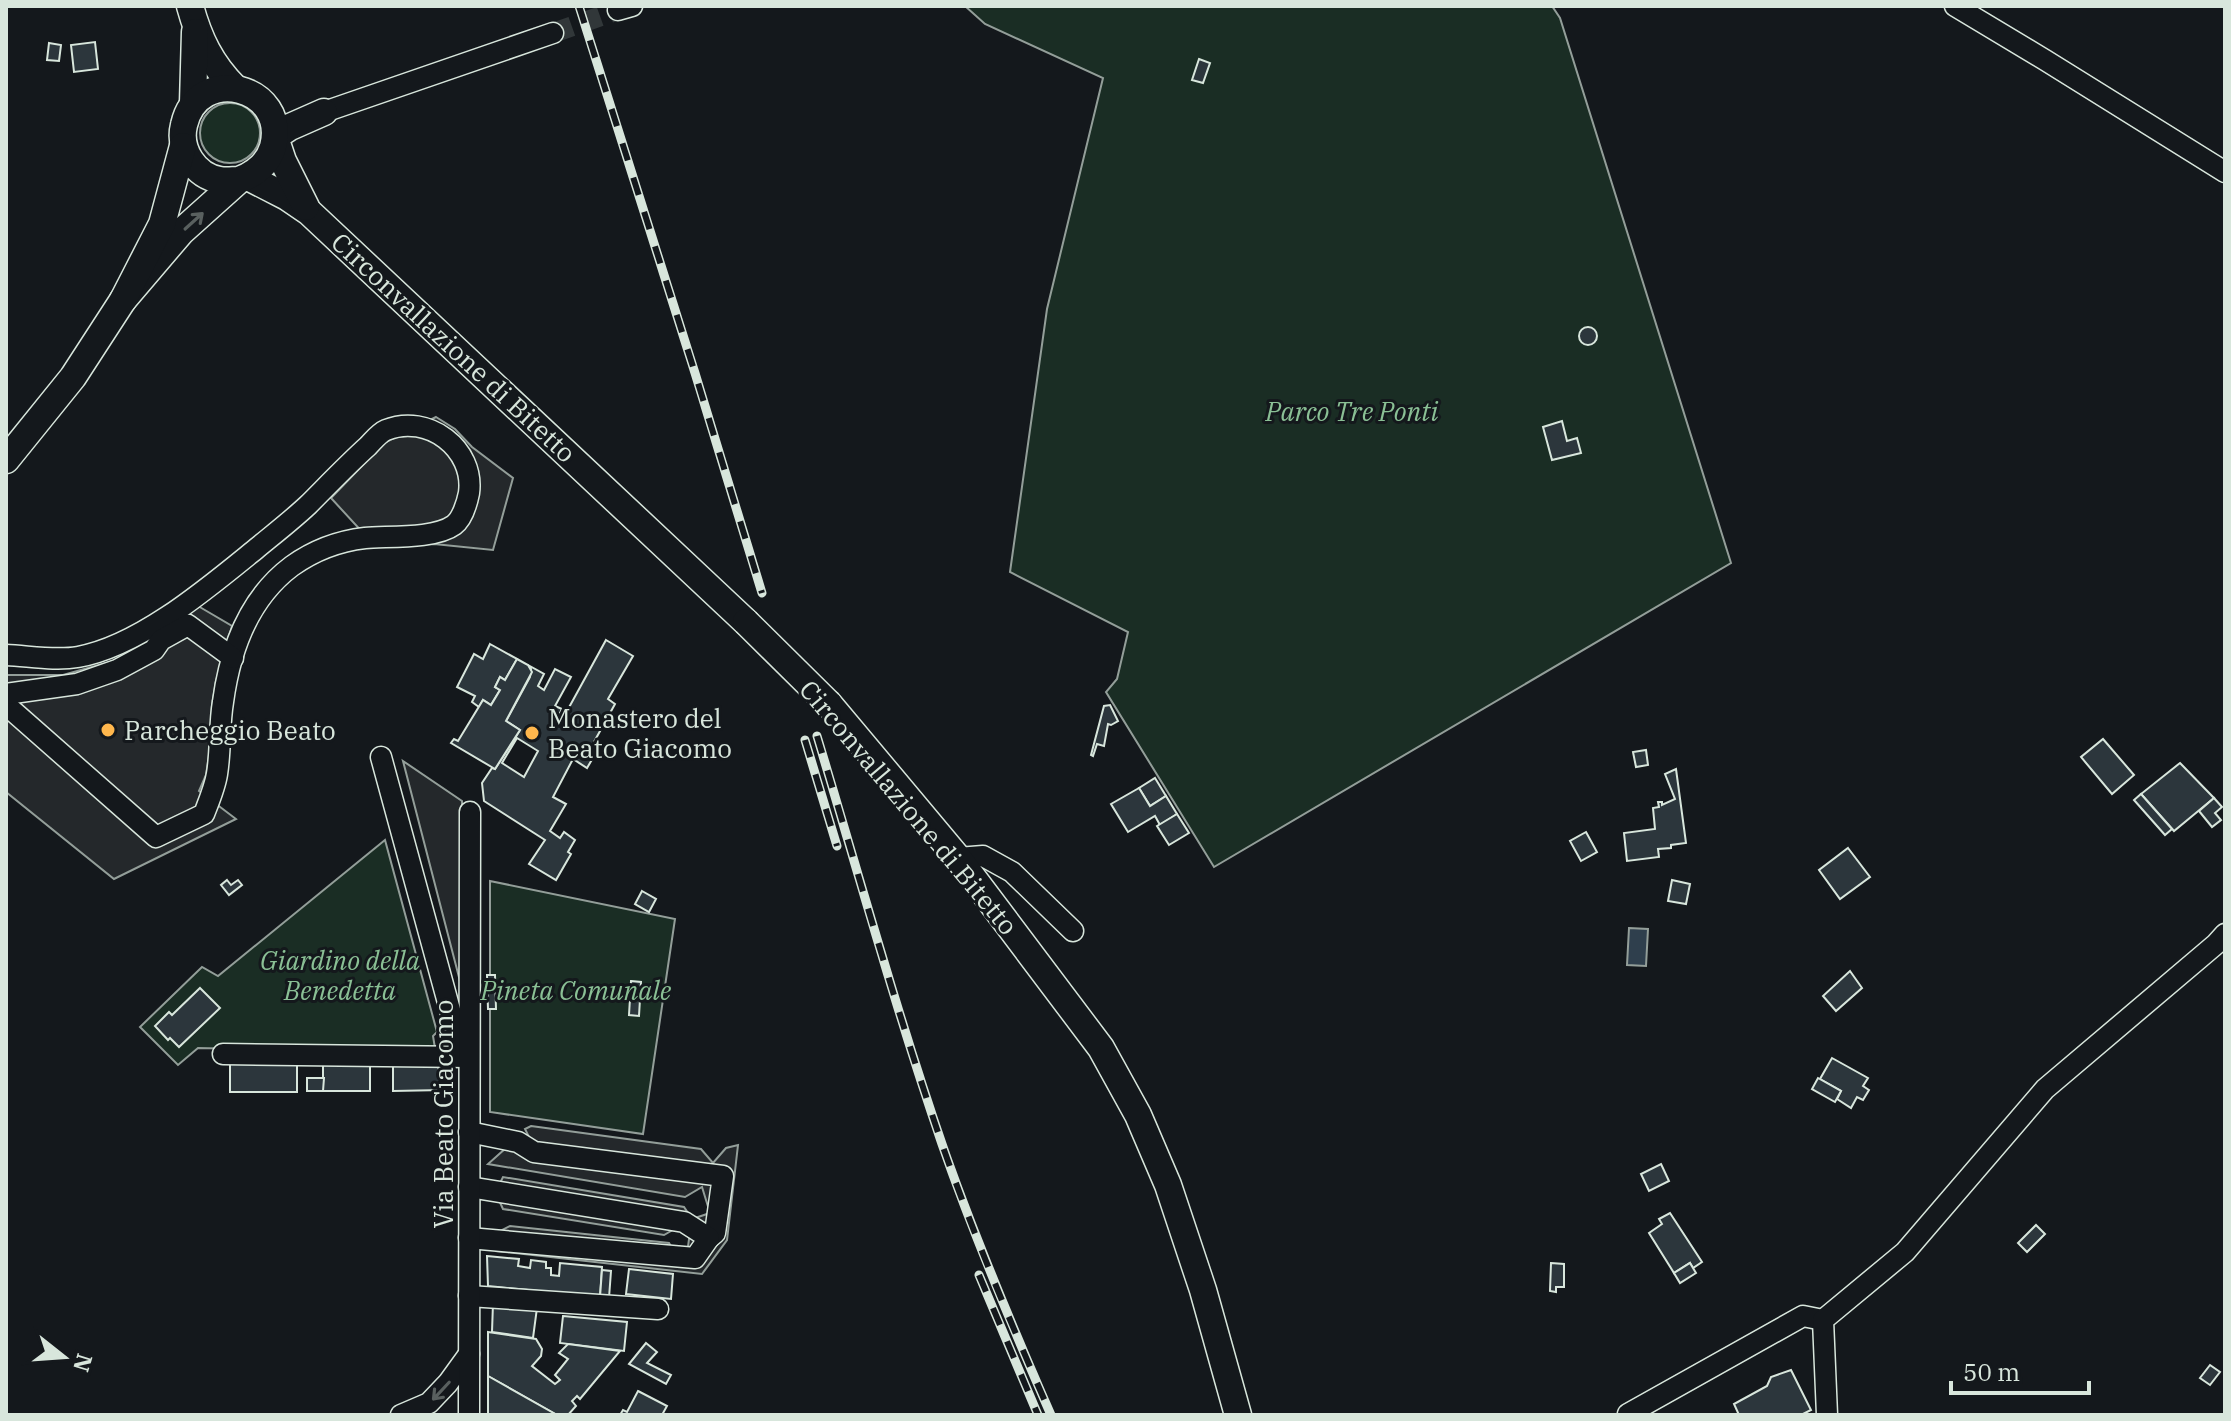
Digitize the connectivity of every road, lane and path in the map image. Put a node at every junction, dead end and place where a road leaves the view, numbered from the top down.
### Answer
1 (1955, 6) edge
2 (193, 15) edge
3 (553, 33) tunnel mouth
4 (235, 88) junction
5 (193, 103) junction
6 (324, 112) joint
7 (273, 126) junction
8 (183, 146) junction
9 (2225, 172) edge
10 (244, 178) junction
11 (309, 212) junction
12 (123, 300) junction
13 (6, 460) edge
14 (6, 655) edge
15 (233, 658) junction
16 (6, 694) edge
17 (6, 705) edge
18 (381, 757) dead end
19 (470, 812) dead end
20 (958, 858) junction
21 (1073, 931) dead end
22 (2225, 934) edge
23 (223, 1054) dead end
24 (469, 1057) junction
25 (469, 1132) junction
26 (469, 1187) junction
27 (469, 1238) junction
28 (709, 1238) junction
29 (469, 1296) junction
30 (658, 1309) dead end
31 (1823, 1320) junction
32 (469, 1354) junction
33 (1628, 1414) edge
34 (401, 1415) edge
35 (469, 1415) edge
36 (1238, 1415) edge
37 (1827, 1415) edge

1 - 9 street
2 - 4 main road
2 - 5 main road
3 - 6 street
4 - 5 main road
4 - 7 main road
5 - 8 main road
6 - 7 main road
7 - 10 main road
7 - 11 main road
8 - 10 main road
8 - 12 main road
10 - 11 main road
12 -> 10 main road
11 - 20 main road, Circonvallazione di Bitetto, bridge
12 - 13 main road
14 - 15 street
15 - 16 street
15 - 17 street
18 - 24 street
19 - 24 street, Via Beato Giacomo
20 - 21 street
20 - 36 main road, Circonvallazione di Bitetto
22 - 31 street
23 - 24 street
24 - 25 street, Via Beato Giacomo
25 - 26 street, Via Beato Giacomo
25 - 28 street
26 - 27 street, Via Beato Giacomo
26 - 28 street
27 - 28 street
27 - 29 street, Via Beato Giacomo
29 - 30 street
29 - 32 street, Via Beato Giacomo
31 - 33 street
31 - 37 street
32 -> 34 street
32 - 35 street, Via Beato Giacomo

